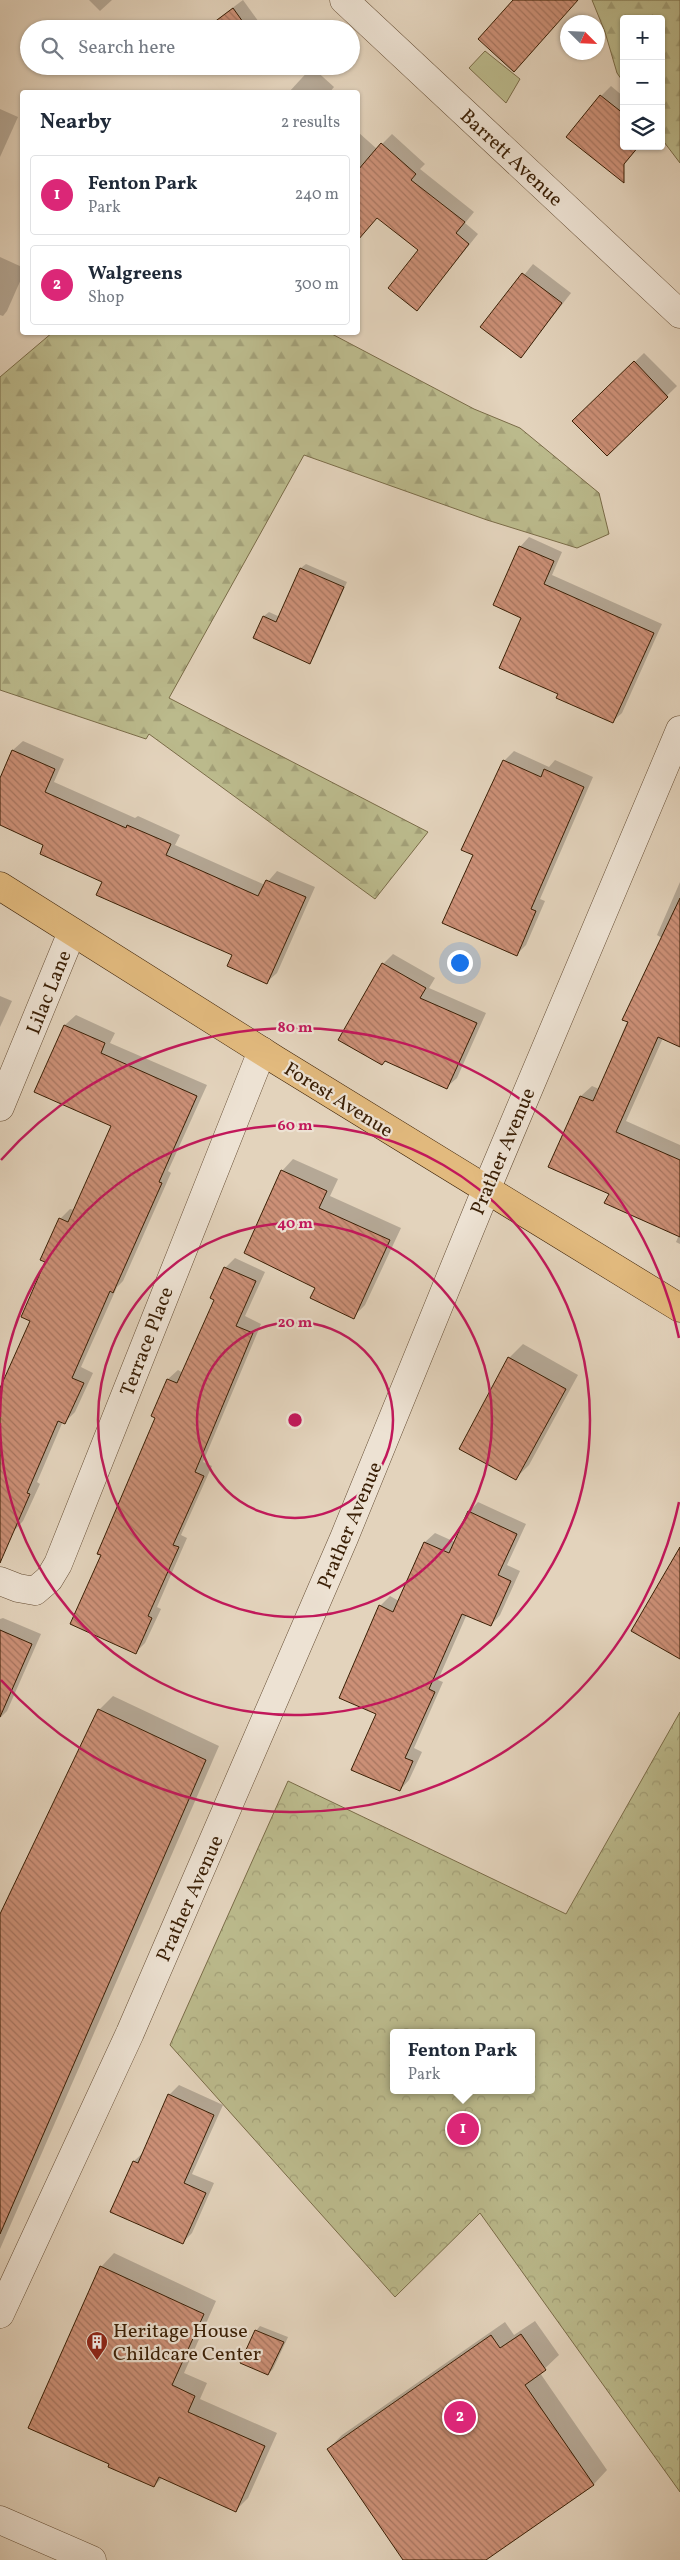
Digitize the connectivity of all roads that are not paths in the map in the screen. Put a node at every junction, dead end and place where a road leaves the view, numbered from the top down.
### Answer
1 (344, 0) edge
2 (680, 314) edge
3 (680, 730) edge
4 (0, 886) edge
5 (72, 932) junction
6 (262, 1051) junction
7 (0, 1107) edge
8 (486, 1190) junction
9 (680, 1308) edge
10 (0, 1581) edge
11 (0, 2314) edge
12 (0, 2520) edge
13 (92, 2560) edge

1 - 2 street, Barrett Avenue
3 - 8 street, Prather Avenue
4 - 5 main road, Forest Avenue
5 - 6 main road, Forest Avenue
5 - 7 street, Lilac Lane
6 - 8 main road, Forest Avenue
6 - 10 street, Terrace Place
8 - 9 main road, Forest Avenue
8 - 11 street, Prather Avenue
12 - 13 street

